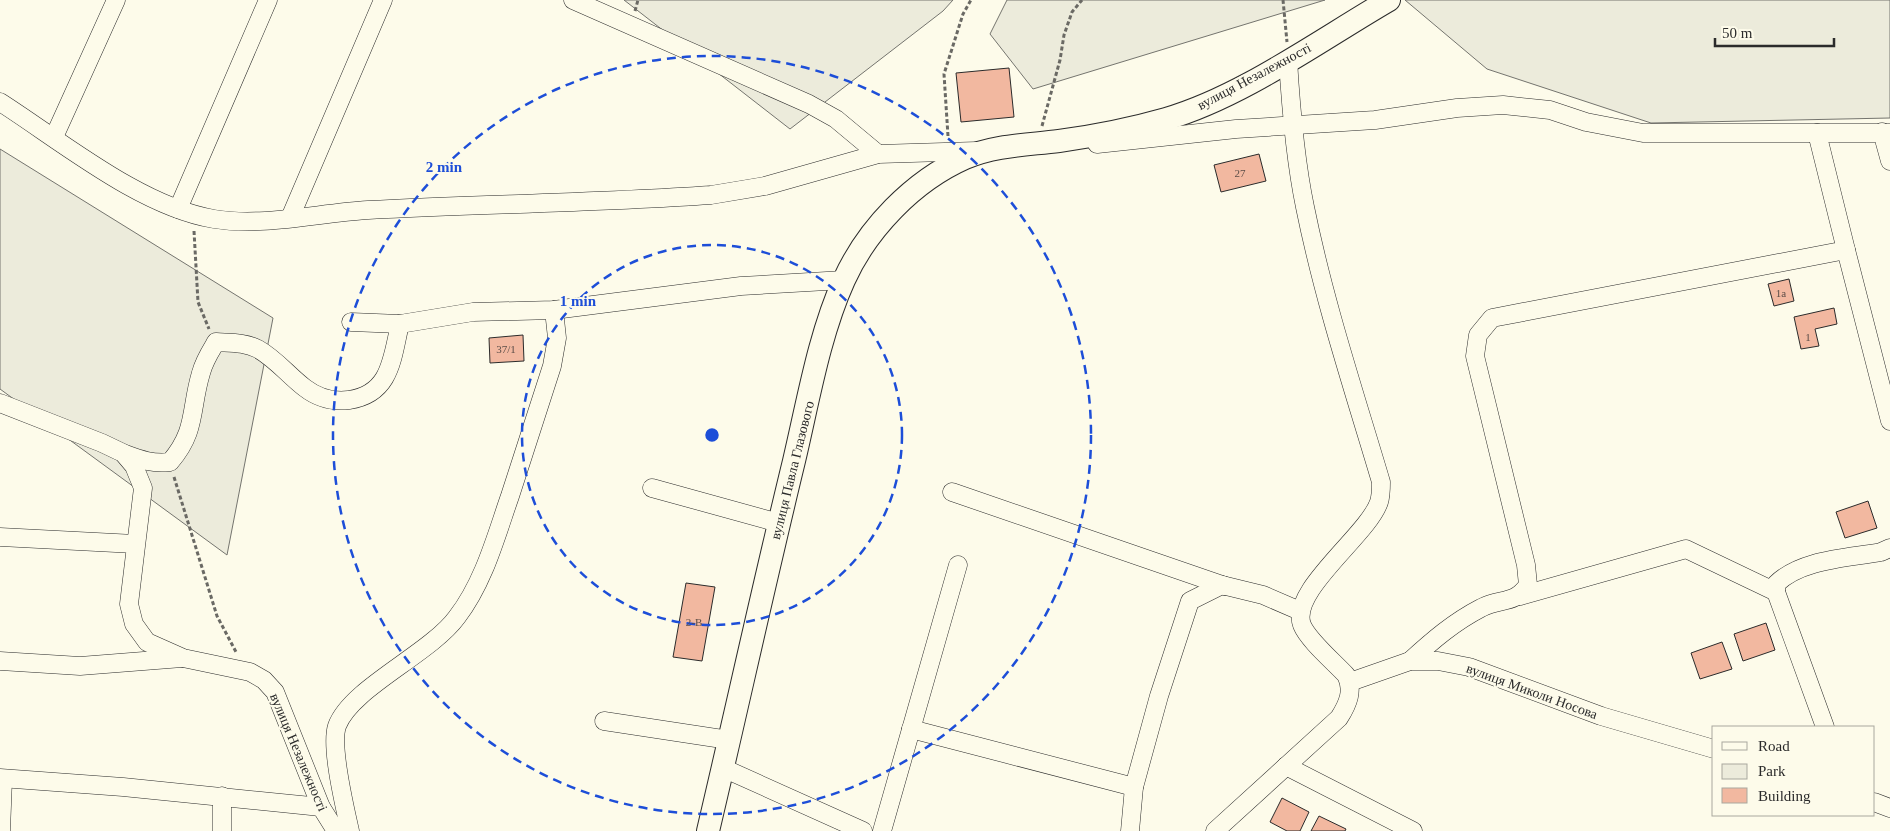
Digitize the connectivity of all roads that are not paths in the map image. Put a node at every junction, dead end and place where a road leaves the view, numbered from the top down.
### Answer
1 (116, 0) edge
2 (268, 0) edge
3 (383, 0) edge
4 (573, 0) edge
5 (1389, 0) edge
6 (1288, 60) junction
7 (0, 102) edge
8 (1292, 125) junction
9 (1886, 132) edge
10 (1817, 133) junction
11 (54, 136) junction
12 (1097, 144) dead end
13 (878, 154) junction
14 (957, 155) junction
15 (1890, 161) edge
16 (184, 211) junction
17 (290, 218) junction
18 (1846, 250) junction
19 (844, 280) junction
20 (554, 310) junction
21 (351, 322) dead end
22 (400, 324) junction
23 (0, 403) edge
24 (1890, 421) edge
25 (123, 453) junction
26 (652, 488) dead end
27 (952, 492) dead end
28 (779, 523) junction
29 (0, 537) edge
30 (135, 544) junction
31 (1890, 548) edge
32 (958, 564) dead end
33 (1225, 586) junction
34 (1776, 592) junction
35 (1520, 596) junction
36 (1300, 612) junction
37 (183, 658) junction
38 (0, 661) edge
39 (1410, 661) junction
40 (1350, 682) junction
41 (604, 721) dead end
42 (1825, 726) edge
43 (911, 729) junction
44 (730, 740) junction
45 (1712, 748) edge
46 (1286, 766) junction
47 (723, 768) junction
48 (1, 778) edge
49 (1134, 787) junction
50 (222, 796) junction
51 (1875, 802) edge
52 (321, 807) junction
53 (1890, 808) edge
54 (2, 831) edge
55 (222, 831) edge
56 (336, 831) edge
57 (350, 831) edge
58 (708, 831) edge
59 (863, 831) edge
60 (882, 831) edge
61 (1130, 831) edge
62 (1215, 831) edge
63 (1413, 831) edge

1 - 11 street
2 - 16 street
3 - 17 street
4 - 13 street
5 - 6 main road, вулиця Незалежності
6 - 8 street
6 - 14 main road, вулиця Незалежності
7 - 11 street
8 - 10 street
8 - 12 street
8 - 36 street
9 - 10 street
9 - 15 street
10 - 18 street
11 - 16 street
13 - 14 street
13 - 17 street
14 - 19 main road, вулиця Павла Глазового
16 - 17 street
18 - 24 street
18 - 35 street
19 - 20 street
19 - 28 main road, вулиця Павла Глазового
20 - 22 street
20 - 57 street
21 - 22 street
22 - 25 street
23 - 25 street
25 - 30 street, вулиця Незалежності
26 - 28 street
27 - 33 street
28 - 44 main road, вулиця Павла Глазового
29 - 30 street
30 - 37 street, вулиця Незалежності
31 - 34 street
32 - 43 street
33 - 36 street
33 - 49 street
34 - 35 street
34 - 42 street
35 - 39 street
36 - 40 street
37 - 38 street
37 - 52 street, вулиця Незалежності
39 - 40 street, вулиця Миколи Носова
39 - 45 street, вулиця Миколи Носова
40 - 46 street
41 - 44 street
43 - 49 street
43 - 60 street
44 - 47 main road, вулиця Павла Глазового
46 - 62 street
46 - 63 street
47 - 58 main road, вулиця Павла Глазового
47 - 59 street
48 - 50 street
48 - 54 street
49 - 61 street
50 - 52 street
50 - 55 street
51 - 53 street
52 - 56 street, вулиця Незалежності

